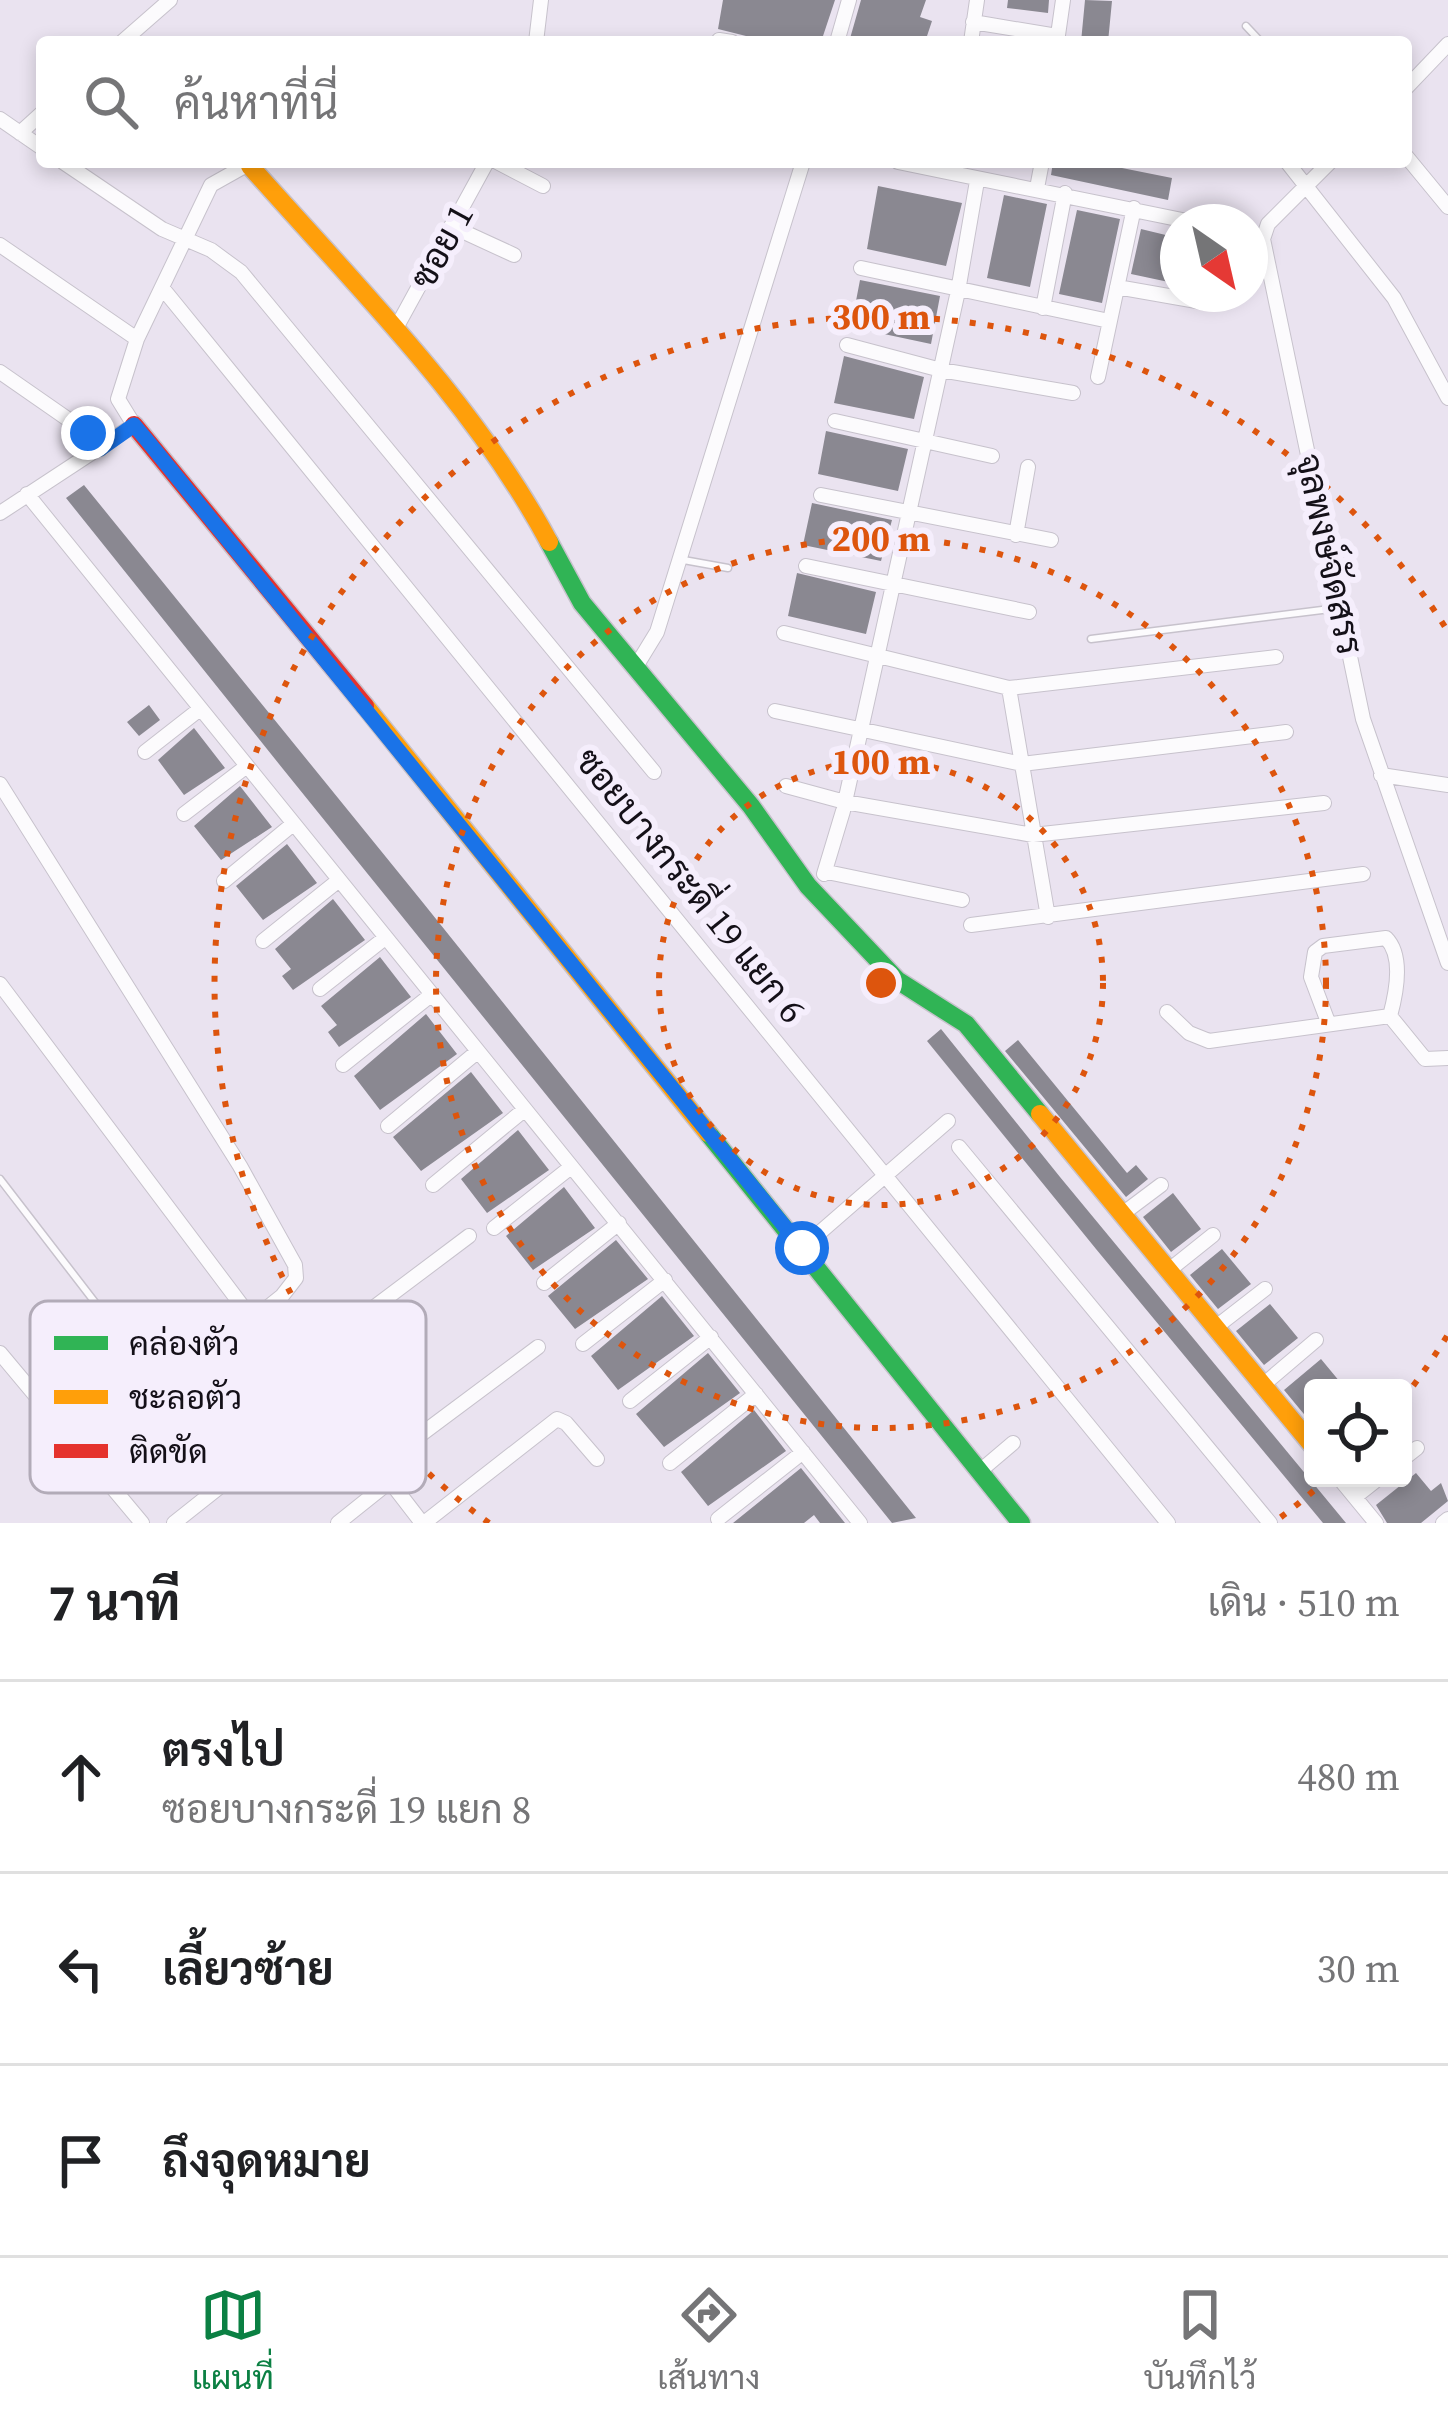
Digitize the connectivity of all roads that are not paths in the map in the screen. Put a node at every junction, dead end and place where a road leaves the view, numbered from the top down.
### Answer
1 (170, 0) edge
2 (541, 0) edge
3 (849, 0) edge
4 (976, 0) edge
5 (1063, 0) edge
6 (973, 22) junction
7 (1246, 26) dead end
8 (129, 36) edge
9 (537, 36) edge
10 (839, 36) edge
11 (972, 36) edge
12 (1042, 36) edge
13 (1057, 36) edge
14 (1255, 36) edge
15 (1448, 44) edge
16 (1412, 82) edge
17 (36, 118) edge
18 (0, 119) edge
19 (20, 133) junction
20 (36, 144) edge
21 (1412, 163) edge
22 (72, 168) edge
23 (243, 168) edge
24 (254, 168) edge
25 (485, 168) edge
26 (508, 168) edge
27 (801, 168) edge
28 (953, 168) edge
29 (1041, 168) edge
30 (1292, 168) edge
31 (1324, 168) edge
32 (977, 181) junction
33 (1306, 185) junction
34 (543, 186) dead end
35 (1037, 188) junction
36 (1065, 193) junction
37 (1448, 207) edge
38 (1134, 208) junction
39 (1160, 214) edge
40 (451, 226) junction
41 (185, 241) junction
42 (0, 245) edge
43 (514, 255) dead end
44 (861, 268) dead end
45 (1117, 287) junction
46 (164, 290) junction
47 (958, 291) junction
48 (1160, 295) edge
49 (1043, 308) junction
50 (1109, 321) junction
51 (395, 330) junction
52 (137, 339) junction
53 (848, 345) dead end
54 (941, 370) junction
55 (0, 372) edge
56 (1099, 377) dead end
57 (1073, 393) dead end
58 (1448, 398) edge
59 (835, 421) dead end
60 (134, 425) junction
61 (925, 444) junction
62 (100, 449) junction
63 (992, 456) dead end
64 (1028, 467) dead end
65 (27, 494) junction
66 (821, 495) dead end
67 (1, 510) edge
68 (908, 511) junction
69 (1016, 535) junction
70 (1051, 540) dead end
71 (678, 559) junction
72 (806, 566) dead end
73 (728, 568) dead end
74 (891, 587) junction
75 (1342, 608) junction
76 (1029, 612) dead end
77 (784, 633) dead end
78 (1091, 639) dead end
79 (873, 656) junction
80 (1276, 657) dead end
81 (635, 668) junction
82 (1010, 688) junction
83 (200, 709) junction
84 (775, 711) dead end
85 (857, 728) junction
86 (1286, 732) dead end
87 (145, 752) dead end
88 (1022, 764) junction
89 (247, 766) junction
90 (654, 772) dead end
91 (1382, 775) junction
92 (0, 784) edge
93 (1448, 785) edge
94 (786, 786) dead end
95 (1324, 803) dead end
96 (844, 806) junction
97 (184, 814) dead end
98 (293, 824) junction
99 (1033, 835) junction
100 (827, 872) junction
101 (1363, 874) dead end
102 (339, 880) junction
103 (224, 881) dead end
104 (808, 886) junction
105 (962, 900) dead end
106 (1048, 917) junction
107 (971, 926) dead end
108 (386, 938) junction
109 (262, 941) dead end
110 (1448, 963) edge
111 (0, 984) edge
112 (320, 989) dead end
113 (431, 995) junction
114 (1167, 1012) dead end
115 (1390, 1016) junction
116 (1328, 1022) junction
117 (477, 1052) junction
118 (1448, 1058) edge
119 (343, 1065) dead end
120 (524, 1110) junction
121 (948, 1121) dead end
122 (388, 1126) dead end
123 (959, 1147) dead end
124 (571, 1167) junction
125 (886, 1175) junction
126 (0, 1179) edge
127 (433, 1185) dead end
128 (1161, 1185) dead end
129 (1121, 1215) junction
130 (619, 1223) junction
131 (494, 1228) dead end
132 (1213, 1235) dead end
133 (469, 1237) dead end
134 (802, 1248) junction
135 (1168, 1270) junction
136 (665, 1280) junction
137 (544, 1283) dead end
138 (1265, 1289) dead end
139 (94, 1301) edge
140 (239, 1301) edge
141 (273, 1301) edge
142 (383, 1301) edge
143 (1216, 1327) junction
144 (711, 1337) junction
145 (1316, 1340) dead end
146 (583, 1343) dead end
147 (538, 1347) dead end
148 (0, 1353) edge
149 (1263, 1385) junction
150 (30, 1389) edge
151 (756, 1394) junction
152 (630, 1401) dead end
153 (426, 1431) edge
154 (1304, 1433) edge
155 (1012, 1443) dead end
156 (1417, 1448) dead end
157 (803, 1452) junction
158 (1412, 1452) edge
159 (596, 1459) dead end
160 (670, 1463) dead end
161 (980, 1472) junction
162 (1347, 1487) edge
163 (1368, 1487) edge
164 (117, 1493) edge
165 (212, 1493) edge
166 (376, 1493) edge
167 (397, 1493) edge
168 (1355, 1497) junction
169 (849, 1510) junction
170 (718, 1519) dead end
171 (142, 1523) edge
172 (174, 1523) edge
173 (338, 1523) edge
174 (423, 1523) edge
175 (832, 1523) edge
176 (860, 1523) edge
177 (1021, 1523) edge
178 (1168, 1523) edge
179 (1270, 1523) edge
180 (1376, 1523) edge

1 - 8 street
2 - 9 street
3 - 10 street
4 - 6 street
5 - 13 street
6 - 11 street
6 - 12 street
7 - 14 lane
15 - 16 street
17 - 19 street
18 - 19 street
19 - 20 street
21 - 37 street
22 - 41 street
23 - 41 street
24 - 51 street
25 - 40 street, ซอย 1
26 - 34 street
27 - 71 street
28 - 32 street
29 - 35 street
30 - 33 street
31 - 33 street, จุลพงษ์จัดสรร
32 - 35 street
32 - 47 street
33 - 58 street
33 - 75 street, จุลพงษ์จัดสรร
35 - 36 street
36 - 38 street
36 - 49 street
38 - 39 street
38 - 45 street
40 - 43 street
40 - 51 street, ซอย 1
41 - 46 street
41 - 90 street
42 - 52 street
44 - 47 street
45 - 48 street
45 - 50 street
46 - 52 street
46 - 125 street, ซอยบางกระดี่ 19 แยก 6
47 - 49 street
47 - 54 street
49 - 50 street
50 - 56 street
51 - 81 street
52 - 60 street
53 - 54 street
54 - 57 street
54 - 61 street
55 - 62 street
59 - 61 street
60 - 62 street
60 - 134 street
61 - 63 street
61 - 68 street
62 - 65 street
64 - 69 street
65 - 67 street
65 - 83 street
66 - 68 street
68 - 69 street
68 - 74 street
69 - 70 street
71 - 73 lane
71 - 81 street
72 - 74 street
74 - 76 street
74 - 79 street
75 - 78 lane
75 - 91 street, จุลพงษ์จัดสรร
77 - 79 street
79 - 82 street
79 - 85 street
80 - 82 street
81 - 104 street
82 - 88 street
83 - 87 street
83 - 89 street
84 - 85 street
85 - 88 street
85 - 96 street
86 - 88 street
88 - 99 street
89 - 97 street
89 - 98 street
91 - 93 street
91 - 110 street, จุลพงษ์จัดสรร
92 - 141 street
94 - 96 street
95 - 99 street
96 - 99 street
96 - 100 street
98 - 102 street
98 - 103 street
99 - 106 street
100 - 104 street
100 - 105 street
101 - 106 street
102 - 108 street
102 - 109 street
104 - 129 street
106 - 107 street
108 - 112 street
108 - 113 street
111 - 140 street
113 - 117 street
113 - 119 street
114 - 116 street
115 - 116 street
115 - 116 street
115 - 118 street
117 - 120 street
117 - 122 street
120 - 124 street
120 - 127 street
121 - 125 street
123 - 179 street
124 - 130 street
124 - 131 street
125 - 134 street
125 - 178 street, ซอยบางกระดี่ 19 แยก 6
126 - 139 lane
128 - 129 street
129 - 135 street
130 - 136 street
130 - 137 street
132 - 135 street
133 - 142 street
134 - 161 street
135 - 143 street
136 - 144 street
136 - 146 street
138 - 143 street
143 - 149 street
144 - 151 street
144 - 152 street
145 - 149 street
147 - 153 street
148 - 150 street
149 - 154 street
151 - 157 street
151 - 160 street
155 - 161 street
156 - 158 street
157 - 169 street
157 - 170 street
159 - 174 street
161 - 177 street
162 - 168 street
163 - 168 street
164 - 171 street
165 - 172 street
166 - 173 street
167 - 174 street
168 - 180 street
169 - 175 street
169 - 176 street

